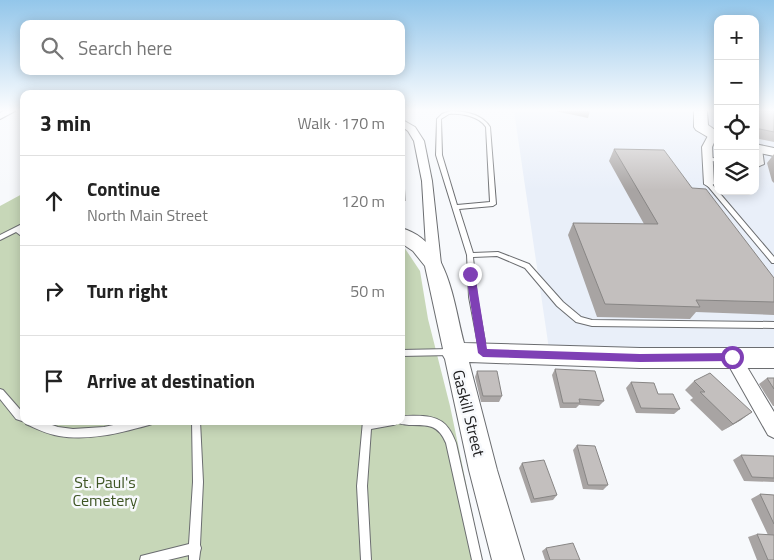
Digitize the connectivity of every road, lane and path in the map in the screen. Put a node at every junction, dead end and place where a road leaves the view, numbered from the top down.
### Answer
1 (417, 137) edge
2 (439, 137) edge
3 (489, 137) edge
4 (714, 139) edge
5 (763, 150) edge
6 (713, 160) edge
7 (759, 165) edge
8 (709, 184) joint
9 (457, 207) junction
10 (20, 228) edge
11 (16, 230) junction
12 (20, 233) edge
13 (405, 237) edge
14 (0, 238) edge
15 (470, 255) junction
16 (774, 261) edge
17 (434, 264) junction
18 (774, 325) edge
19 (454, 352) junction
20 (405, 353) edge
21 (483, 353) junction
22 (732, 357) junction
23 (774, 358) edge
24 (0, 393) edge
25 (20, 416) edge
26 (405, 420) edge
27 (40, 425) edge
28 (135, 425) edge
29 (196, 425) edge
30 (368, 425) edge
31 (774, 429) edge
32 (196, 548) junction
33 (145, 560) edge
34 (194, 560) edge
35 (366, 560) edge
36 (477, 560) edge
37 (508, 560) edge

1 - 17 street
2 - 9 lane
3 - 9 lane
4 - 6 street
5 - 7 lane
6 - 8 street
8 - 16 lane
9 - 15 lane
10 - 11 lane
11 - 12 lane
11 - 14 lane
13 - 17 street
15 - 18 lane
15 - 21 lane
17 - 19 street, Gaskill Street
19 - 20 lane
19 - 21 street
19 - 37 street, Gaskill Street
21 - 22 street
22 - 23 street
22 - 31 street
24 - 25 lane
26 - 36 lane
27 - 28 lane
29 - 32 lane
30 - 35 lane
32 - 33 lane
32 - 34 lane

